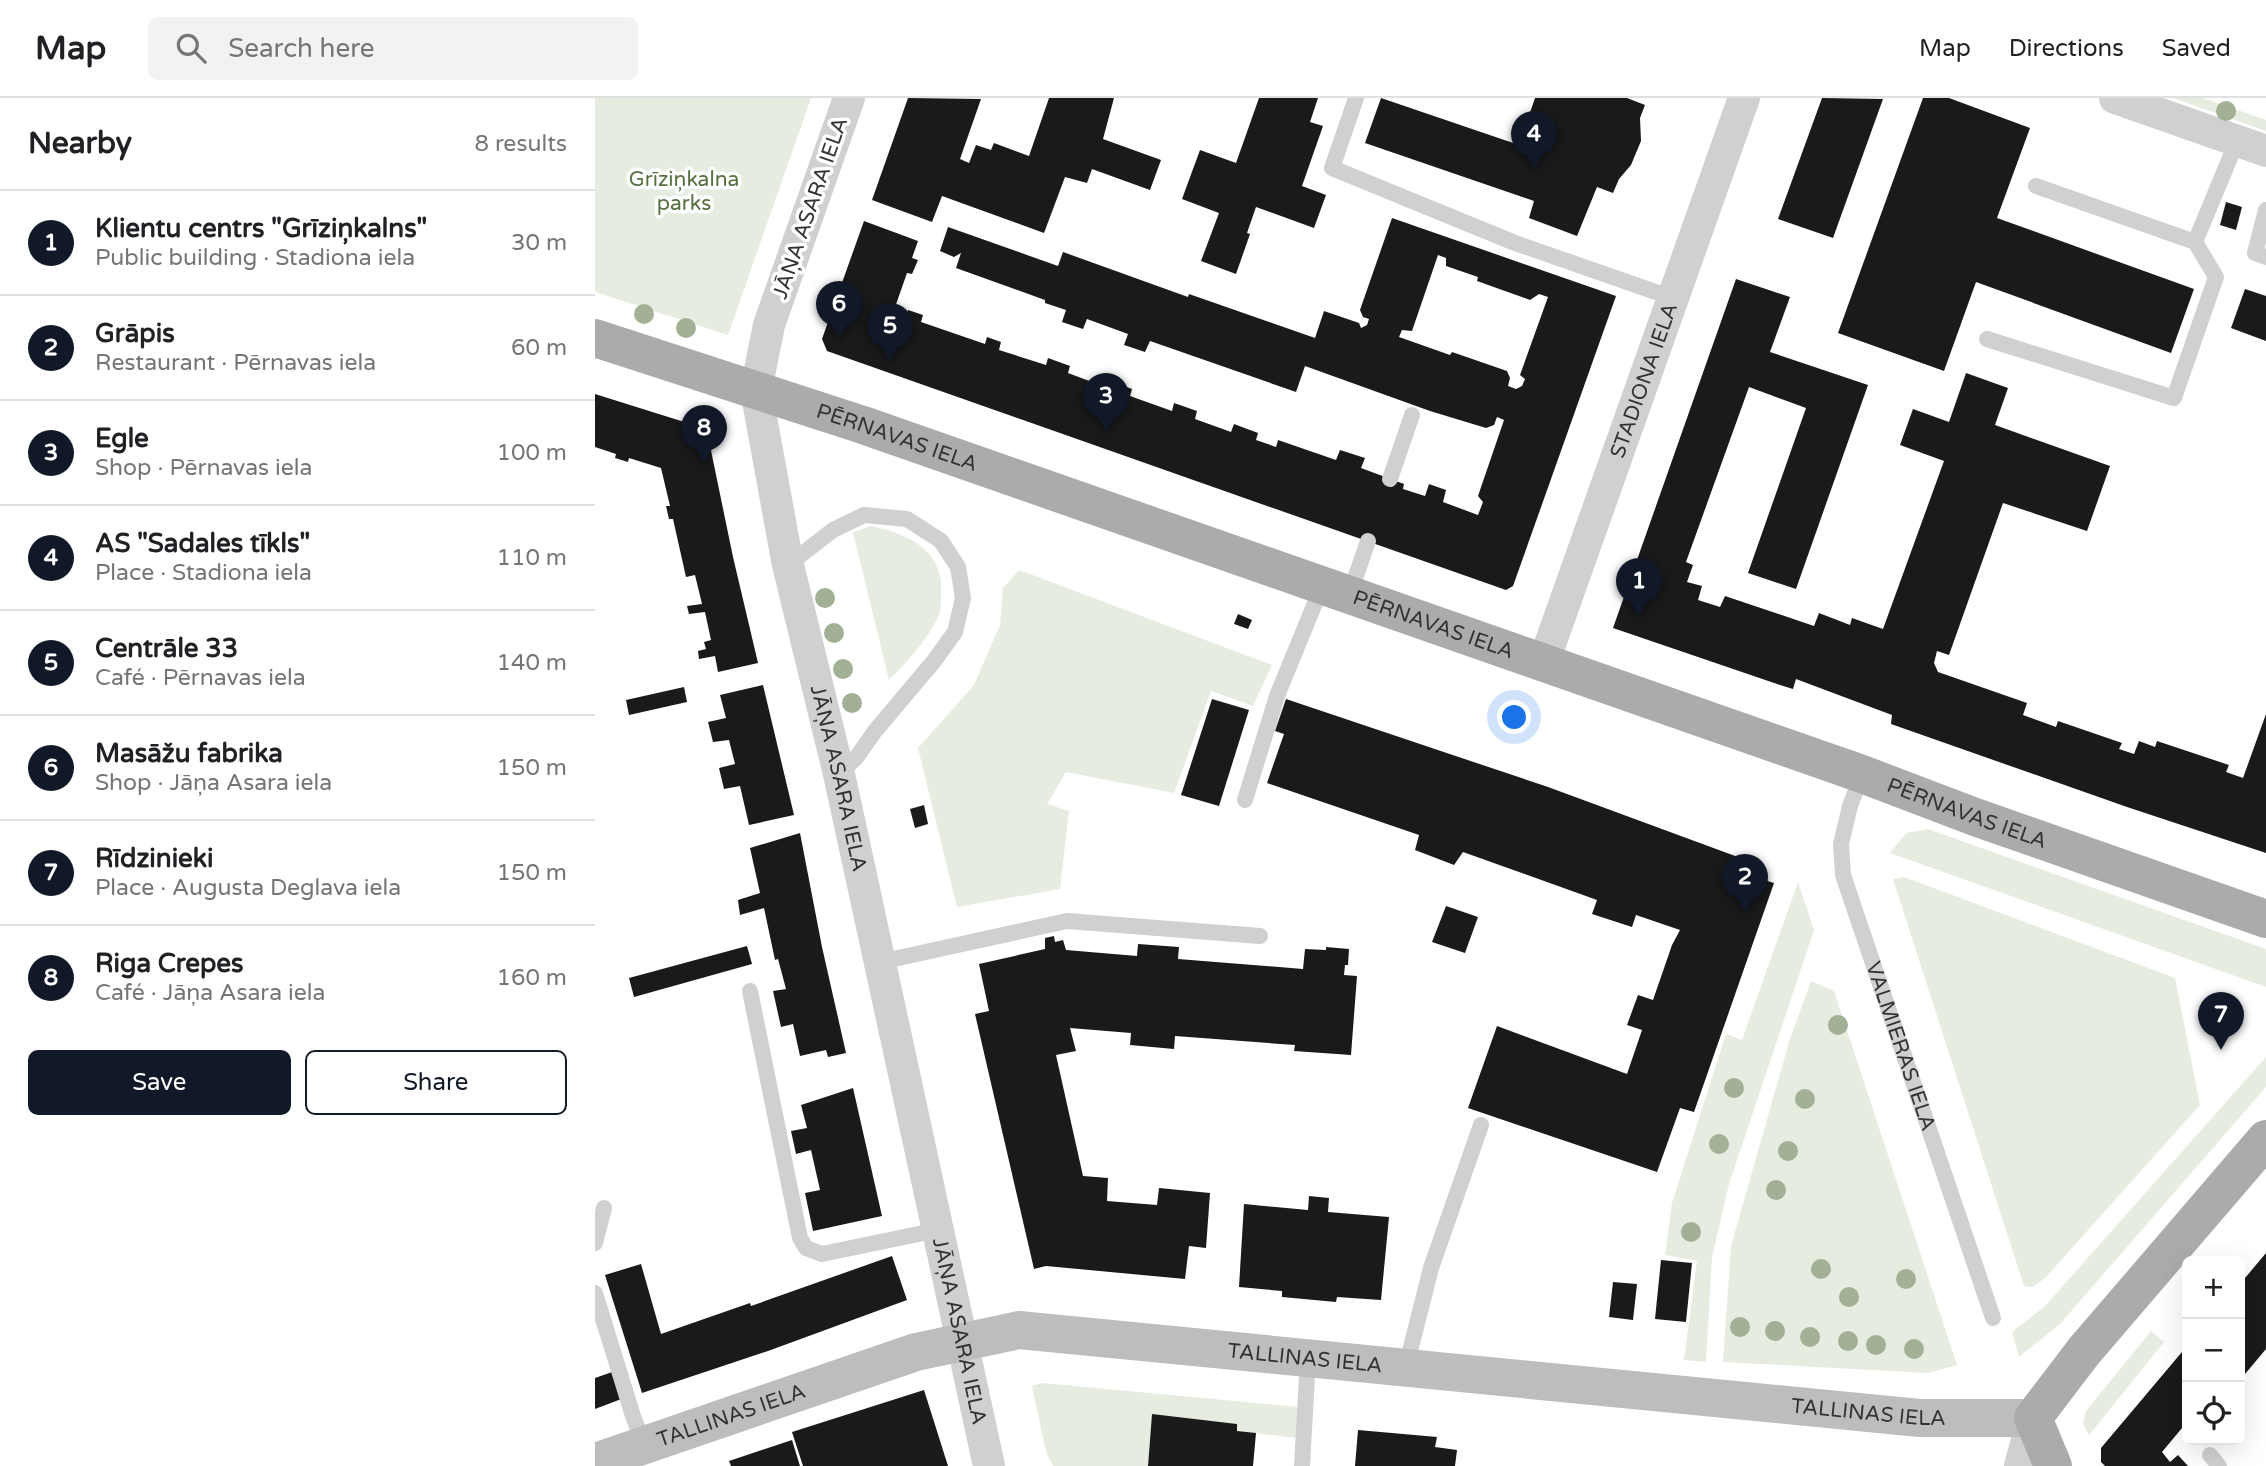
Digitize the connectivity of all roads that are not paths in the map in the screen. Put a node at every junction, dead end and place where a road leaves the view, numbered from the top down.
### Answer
1 (849, 98) edge
2 (1356, 98) edge
3 (1744, 98) edge
4 (2115, 98) edge
5 (2252, 146) edge
6 (2036, 186) dead end
7 (2266, 210) edge
8 (2195, 243) junction
9 (2266, 257) edge
10 (1673, 298) junction
11 (595, 338) edge
12 (1987, 339) dead end
13 (756, 390) junction
14 (1412, 415) dead end
15 (1390, 479) dead end
16 (1368, 541) dead end
17 (787, 565) junction
18 (1336, 591) junction
19 (1543, 664) junction
20 (1862, 774) junction
21 (839, 775) junction
22 (1245, 800) dead end
23 (2266, 919) edge
24 (1260, 936) dead end
25 (880, 962) junction
26 (750, 991) dead end
27 (1481, 1125) dead end
28 (2266, 1139) edge
29 (604, 1208) dead end
30 (938, 1230) junction
31 (595, 1243) edge
32 (595, 1293) edge
33 (1993, 1318) dead end
34 (963, 1344) junction
35 (1308, 1358) junction
36 (1406, 1367) junction
37 (2033, 1418) junction
38 (644, 1446) junction
39 (595, 1462) edge
40 (989, 1466) edge
41 (1302, 1466) edge
42 (2020, 1466) edge
43 (2053, 1466) edge

1 - 13 street, JĀŅA ASARA IELA
2 - 10 lane
3 - 10 street, STADIONA IELA
4 - 5 street
5 - 8 lane
6 - 8 lane
7 - 9 lane
8 - 12 lane
10 - 19 street, STADIONA IELA
11 - 13 main road, PĒRNAVAS IELA
13 - 17 street, JĀŅA ASARA IELA
13 - 18 main road, PĒRNAVAS IELA
14 - 15 lane
16 - 18 lane
17 - 21 street, JĀŅA ASARA IELA
17 - 21 lane
18 - 19 main road, PĒRNAVAS IELA
18 - 22 lane
19 - 20 main road, PĒRNAVAS IELA
20 - 23 main road, PĒRNAVAS IELA
20 - 33 lane, VALMIERAS IELA
21 - 25 street, JĀŅA ASARA IELA
24 - 25 lane
25 - 30 street, JĀŅA ASARA IELA
26 - 30 lane
27 - 36 lane
28 - 37 main road
29 - 31 lane
30 - 34 street, JĀŅA ASARA IELA
32 - 38 lane
34 - 35 street, TALLINAS IELA
34 - 38 street, TALLINAS IELA
34 - 40 street, JĀŅA ASARA IELA
35 - 36 street, TALLINAS IELA
35 - 41 lane
36 - 37 street, TALLINAS IELA
37 - 42 street
37 - 43 main road
38 - 39 street, TALLINAS IELA

